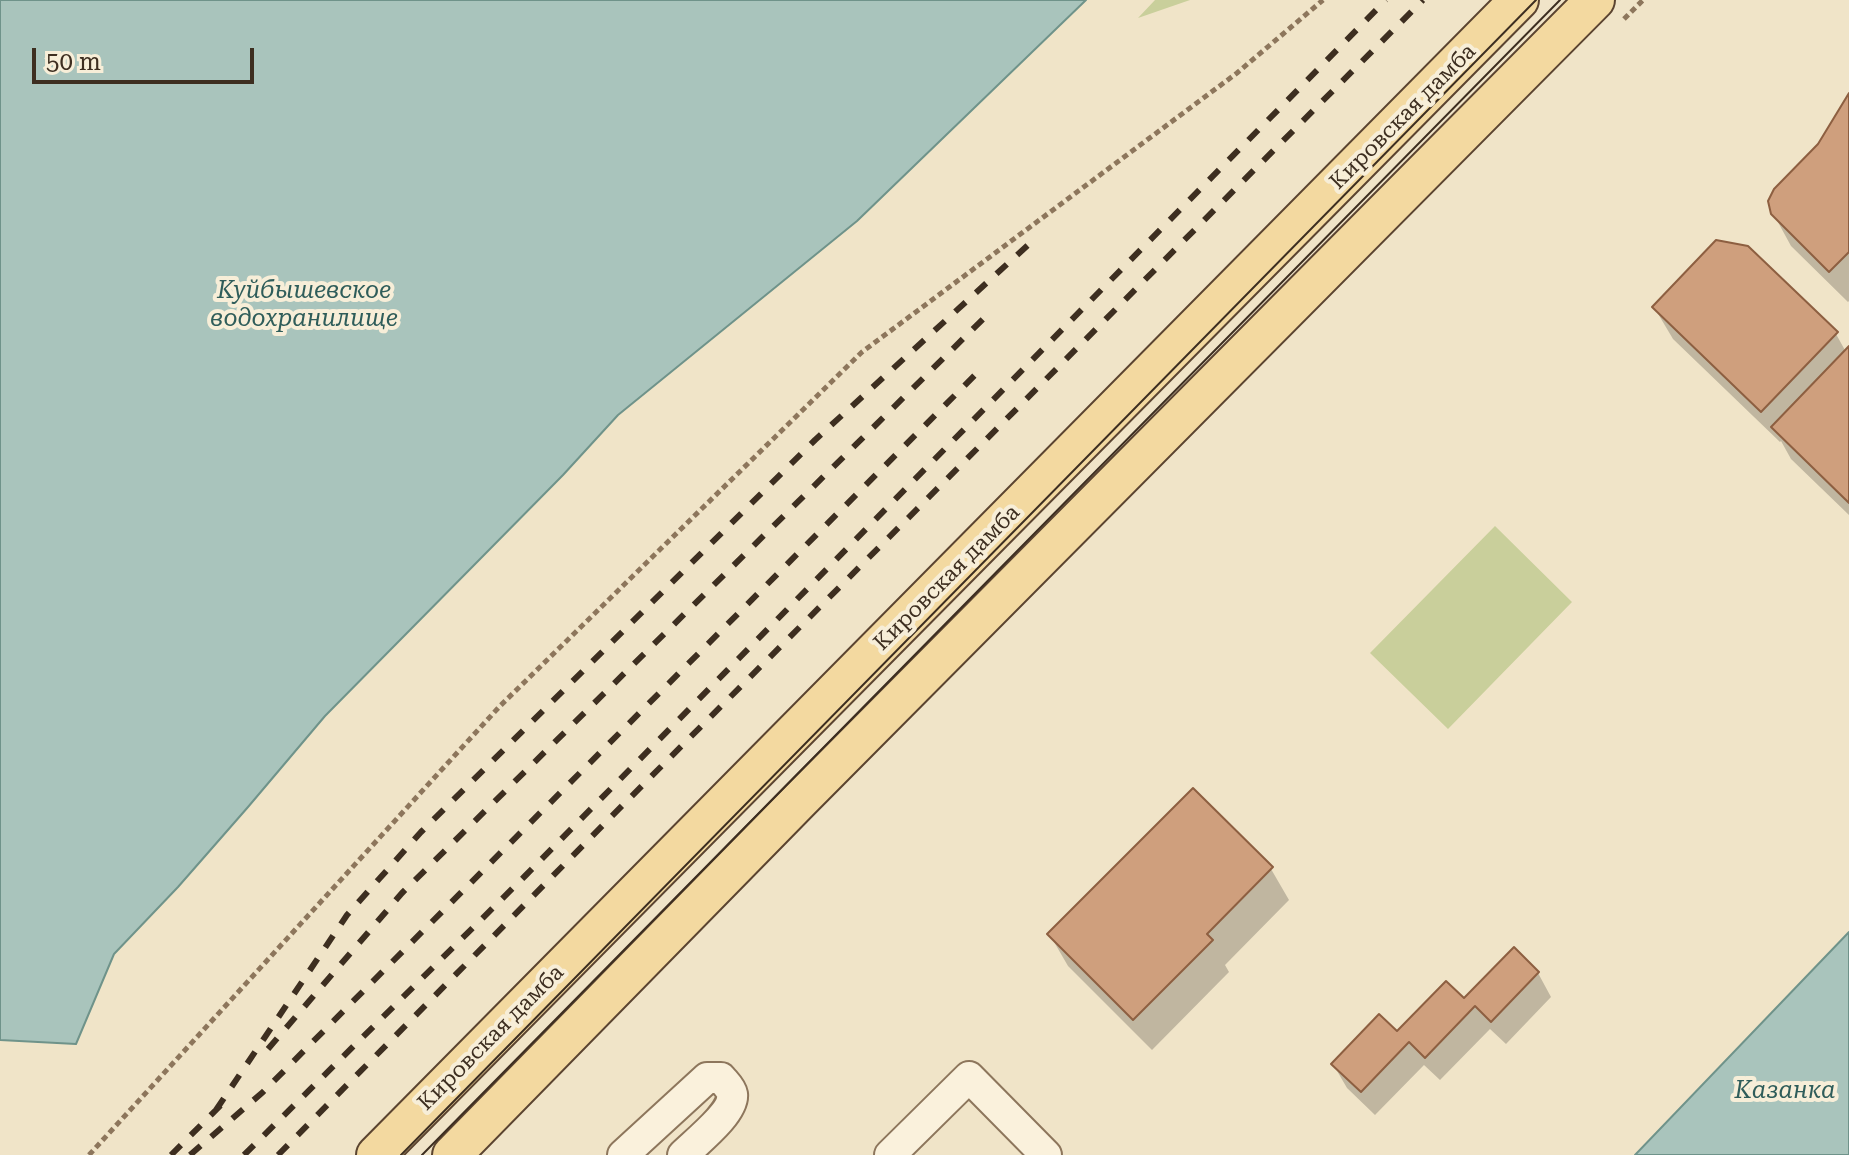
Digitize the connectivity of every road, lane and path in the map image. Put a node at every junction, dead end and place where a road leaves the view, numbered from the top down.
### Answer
1 (1323, 0) edge
2 (1519, 0) edge
3 (1595, 0) edge
4 (89, 1155) edge
5 (376, 1155) edge
6 (452, 1155) edge
7 (623, 1155) edge
8 (683, 1155) edge
9 (890, 1155) edge
10 (1046, 1155) edge

1 - 4 path
2 - 5 main road, Кировская дамба
3 - 6 main road
7 - 8 lane
9 - 10 lane

